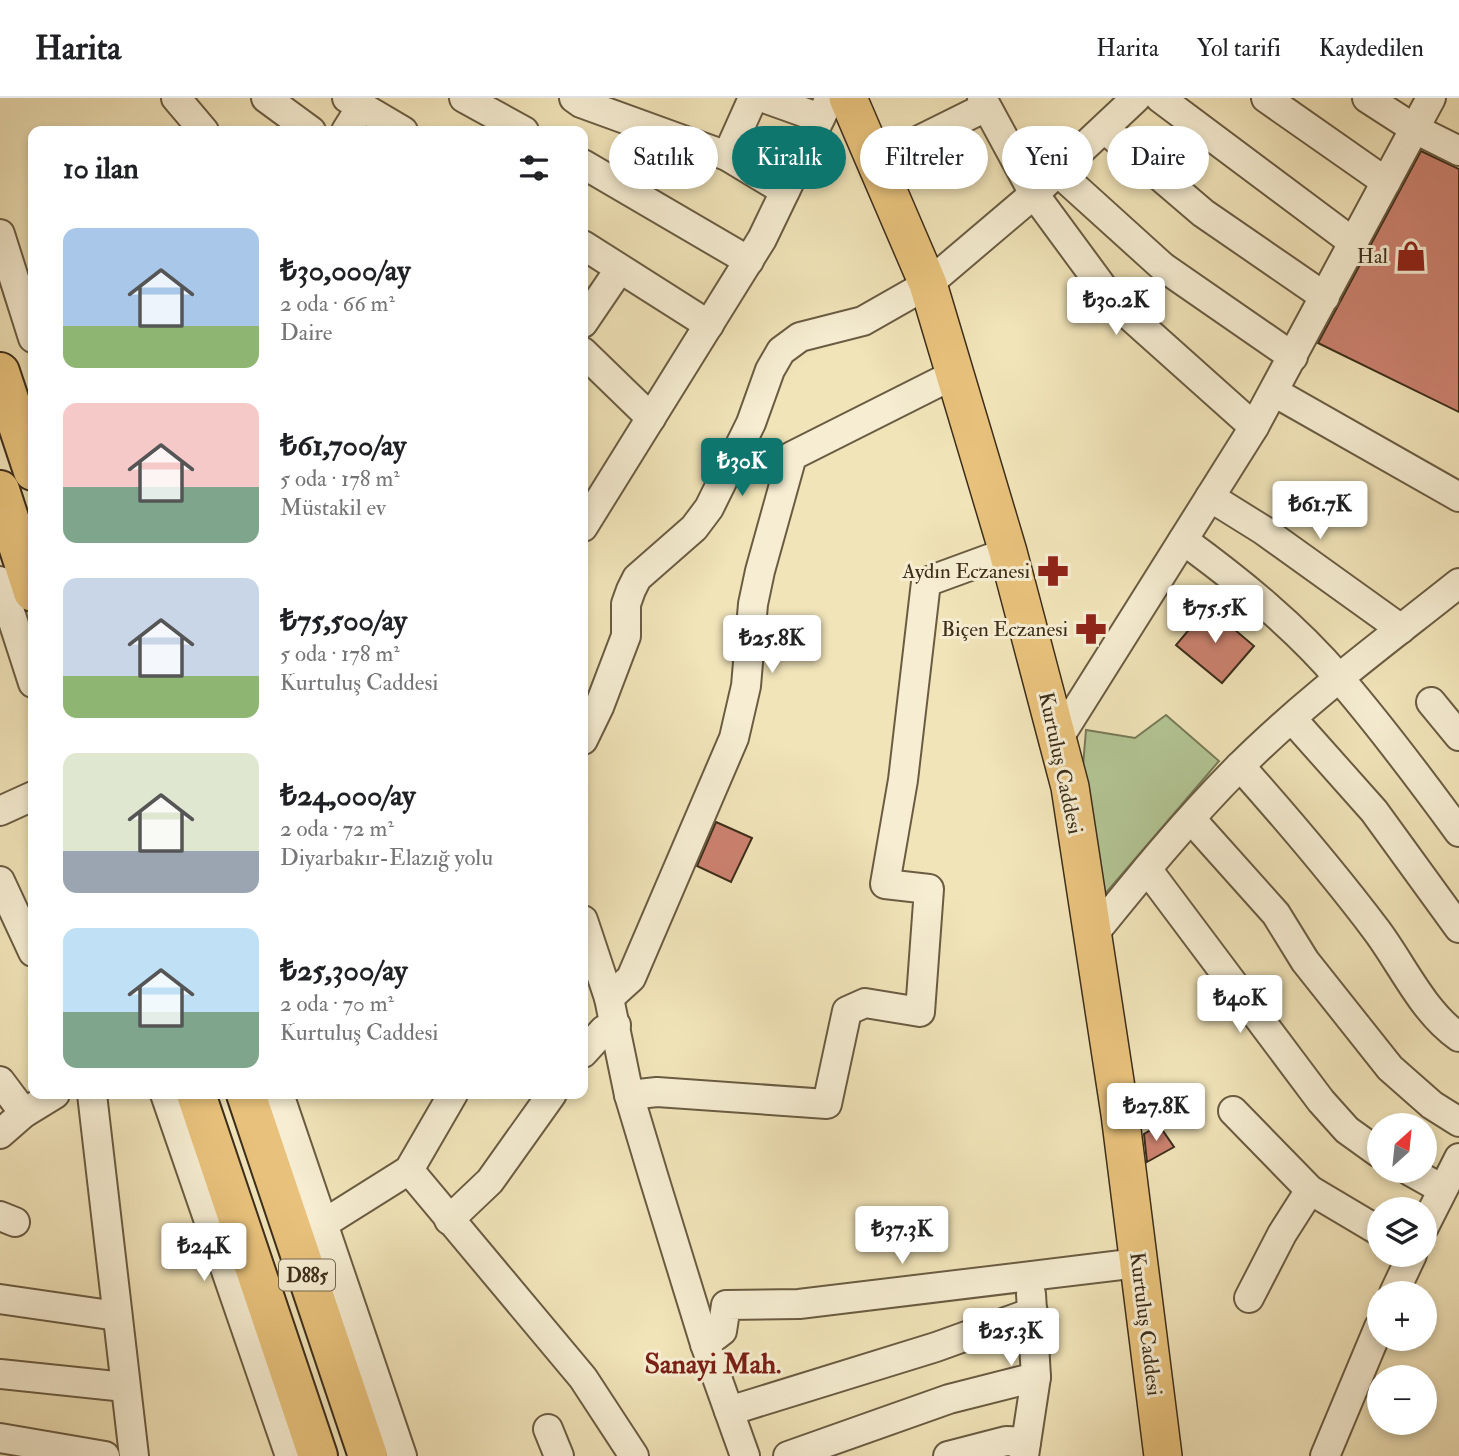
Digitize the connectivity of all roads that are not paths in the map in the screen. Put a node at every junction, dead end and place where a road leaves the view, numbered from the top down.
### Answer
1 (266, 98) edge
2 (464, 98) edge
3 (574, 98) edge
4 (753, 98) edge
5 (764, 98) edge
6 (1136, 98) edge
7 (1160, 98) edge
8 (1266, 98) edge
9 (1367, 98) edge
10 (1431, 98) edge
11 (184, 101) edge
12 (354, 102) edge
13 (984, 102) edge
14 (832, 105) edge
15 (201, 126) edge
16 (304, 126) edge
17 (347, 126) edge
18 (394, 126) edge
19 (515, 126) edge
20 (941, 126) edge
21 (1415, 129) junction
22 (1105, 130) junction
23 (860, 141) edge
24 (1093, 141) edge
25 (1459, 151) edge
26 (727, 156) junction
27 (588, 167) edge
28 (1387, 182) junction
29 (888, 189) edge
30 (1039, 189) edge
31 (1077, 189) edge
32 (785, 191) junction
33 (1034, 194) junction
34 (0, 234) edge
35 (1354, 243) junction
36 (588, 248) edge
37 (748, 261) junction
38 (619, 270) junction
39 (928, 284) junction
40 (1325, 297) junction
41 (588, 316) edge
42 (28, 322) edge
43 (709, 325) junction
44 (588, 357) edge
45 (1293, 357) junction
46 (0, 372) edge
47 (955, 374) junction
48 (1274, 392) junction
49 (651, 418) junction
50 (1254, 428) junction
51 (28, 456) edge
52 (0, 490) edge
53 (1210, 497) junction
54 (1459, 497) edge
55 (588, 512) edge
56 (1183, 540) junction
57 (1008, 552) junction
58 (28, 577) edge
59 (0, 582) edge
60 (1459, 583) edge
61 (1401, 629) junction
62 (28, 668) edge
63 (1340, 679) junction
64 (1431, 702) dead end
65 (1293, 720) junction
66 (588, 730) edge
67 (1459, 736) edge
68 (1058, 739) junction
69 (1240, 766) junction
70 (28, 798) edge
71 (0, 811) edge
72 (1191, 819) junction
73 (1459, 832) edge
74 (1147, 869) junction
75 (0, 881) edge
76 (1459, 928) edge
77 (588, 935) edge
78 (1092, 936) junction
79 (28, 941) edge
80 (613, 1012) junction
81 (1459, 1037) edge
82 (588, 1048) edge
83 (0, 1081) edge
84 (629, 1095) junction
85 (47, 1099) edge
86 (93, 1099) edge
87 (167, 1099) edge
88 (198, 1099) edge
89 (248, 1099) edge
90 (281, 1099) edge
91 (450, 1099) edge
92 (548, 1099) edge
93 (1233, 1111) dead end
94 (24, 1113) junction
95 (1459, 1122) edge
96 (0, 1134) edge
97 (1367, 1144) edge
98 (1459, 1158) edge
99 (409, 1170) junction
100 (1431, 1183) edge
101 (1442, 1189) junction
102 (1310, 1190) junction
103 (1437, 1200) edge
104 (449, 1220) junction
105 (323, 1224) junction
106 (1367, 1224) edge
107 (1138, 1263) junction
108 (1028, 1278) junction
109 (1249, 1298) dead end
110 (0, 1299) edge
111 (1033, 1312) junction
112 (117, 1316) junction
113 (705, 1343) junction
114 (1369, 1351) edge
115 (0, 1374) edge
116 (1036, 1377) junction
117 (125, 1387) junction
118 (729, 1410) junction
119 (548, 1429) dead end
120 (0, 1438) edge
121 (1025, 1449) edge
122 (1166, 1455) edge
123 (105, 1456) edge
124 (134, 1456) edge
125 (290, 1456) edge
126 (318, 1456) edge
127 (368, 1456) edge
128 (402, 1456) edge
129 (559, 1456) edge
130 (634, 1456) edge
131 (745, 1456) edge
132 (788, 1456) edge
133 (948, 1456) edge
134 (1325, 1456) edge

1 - 16 street
2 - 19 street
3 - 26 street
4 - 26 street
5 - 14 street
6 - 22 street
7 - 35 street
8 - 28 street
9 - 21 street
10 - 21 street
11 - 15 street
12 - 17 street
12 - 18 street
13 - 20 street
13 - 33 street
14 - 23 main road, Kurtuluş Caddesi
14 - 32 street
21 - 25 street
21 - 28 street
22 - 24 street
22 - 40 street
26 - 32 street
27 - 37 street
28 - 35 street
29 - 39 main road, Kurtuluş Caddesi
30 - 33 street
31 - 45 street
32 - 37 street
33 - 39 street
33 - 50 street
34 - 42 street
35 - 40 street
36 - 38 street
37 - 43 street
38 - 41 street
38 - 43 street
39 - 47 main road, Kurtuluş Caddesi
39 - 66 street
40 - 45 street
43 - 49 street
44 - 49 street
45 - 48 street
46 - 51 highway
47 - 57 main road, Kurtuluş Caddesi
47 - 80 street
48 - 50 street
48 - 54 street
49 - 55 street
50 - 53 street
52 - 58 highway
53 - 56 street
53 - 61 street
56 - 63 street
56 - 68 street
57 - 68 main road, Kurtuluş Caddesi
57 - 84 street
59 - 62 street
60 - 61 street
61 - 63 street
63 - 65 street
63 - 73 street
64 - 67 street
65 - 69 street
65 - 76 street
68 - 78 main road, Kurtuluş Caddesi
69 - 72 street
69 - 81 street
70 - 71 street
72 - 74 street
72 - 95 street
74 - 78 street
74 - 97 street
75 - 79 street
77 - 80 street
78 - 107 main road, Kurtuluş Caddesi
80 - 82 street
80 - 84 street
83 - 94 street
84 - 113 street
85 - 94 street
86 - 112 street
87 - 125 street
88 - 126 highway, D885
89 - 127 highway, D885
90 - 105 street
91 - 99 street
92 - 104 street
93 - 102 street
94 - 96 street
98 - 101 street
99 - 104 street
99 - 105 street
100 - 101 street
101 - 103 street
102 - 106 street
102 - 109 street
104 - 130 street
105 - 128 street
107 - 108 street
107 - 122 main road, Kurtuluş Caddesi
108 - 111 street
108 - 113 street
110 - 112 street
111 - 116 street
111 - 118 street
112 - 117 street
113 - 118 street
114 - 134 street
115 - 117 street
116 - 121 street
116 - 132 street
117 - 124 street
118 - 131 street
119 - 129 street
120 - 123 street
121 - 133 street

